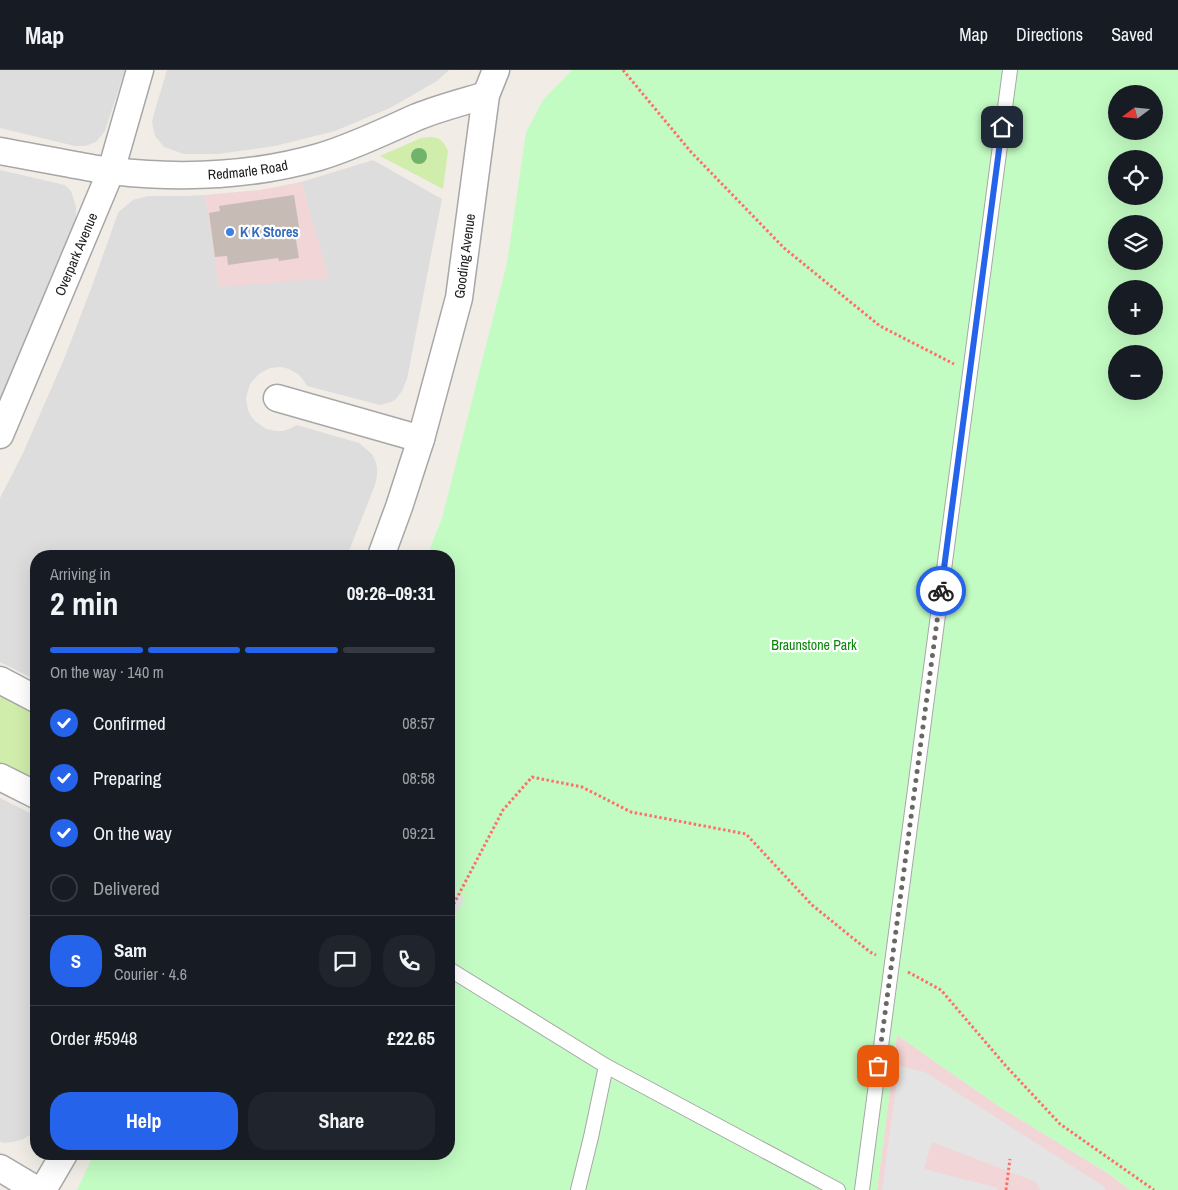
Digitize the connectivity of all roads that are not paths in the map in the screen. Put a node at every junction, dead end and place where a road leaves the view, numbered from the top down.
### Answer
1 (140, 70) edge
2 (496, 70) edge
3 (1010, 70) edge
4 (486, 95) junction
5 (0, 151) edge
6 (111, 171) junction
7 (276, 398) dead end
8 (0, 434) edge
9 (421, 439) junction
10 (383, 550) edge
11 (0, 680) edge
12 (30, 696) edge
13 (0, 777) edge
14 (30, 792) edge
15 (455, 973) edge
16 (606, 1066) junction
17 (60, 1160) edge
18 (0, 1168) edge
19 (37, 1190) edge
20 (43, 1190) edge
21 (578, 1190) edge
22 (838, 1190) edge
23 (862, 1190) edge

1 - 6 street, Overpark Avenue
2 - 4 street, Gooding Avenue
3 - 23 lane
4 - 6 street, Redmarle Road
4 - 9 street, Gooding Avenue
5 - 6 street, Redmarle Road
6 - 8 street, Overpark Avenue
7 - 9 street
9 - 10 street, Gooding Avenue
11 - 12 street
13 - 14 street
15 - 16 lane
16 - 21 lane
16 - 22 lane
17 - 20 street
18 - 19 street

